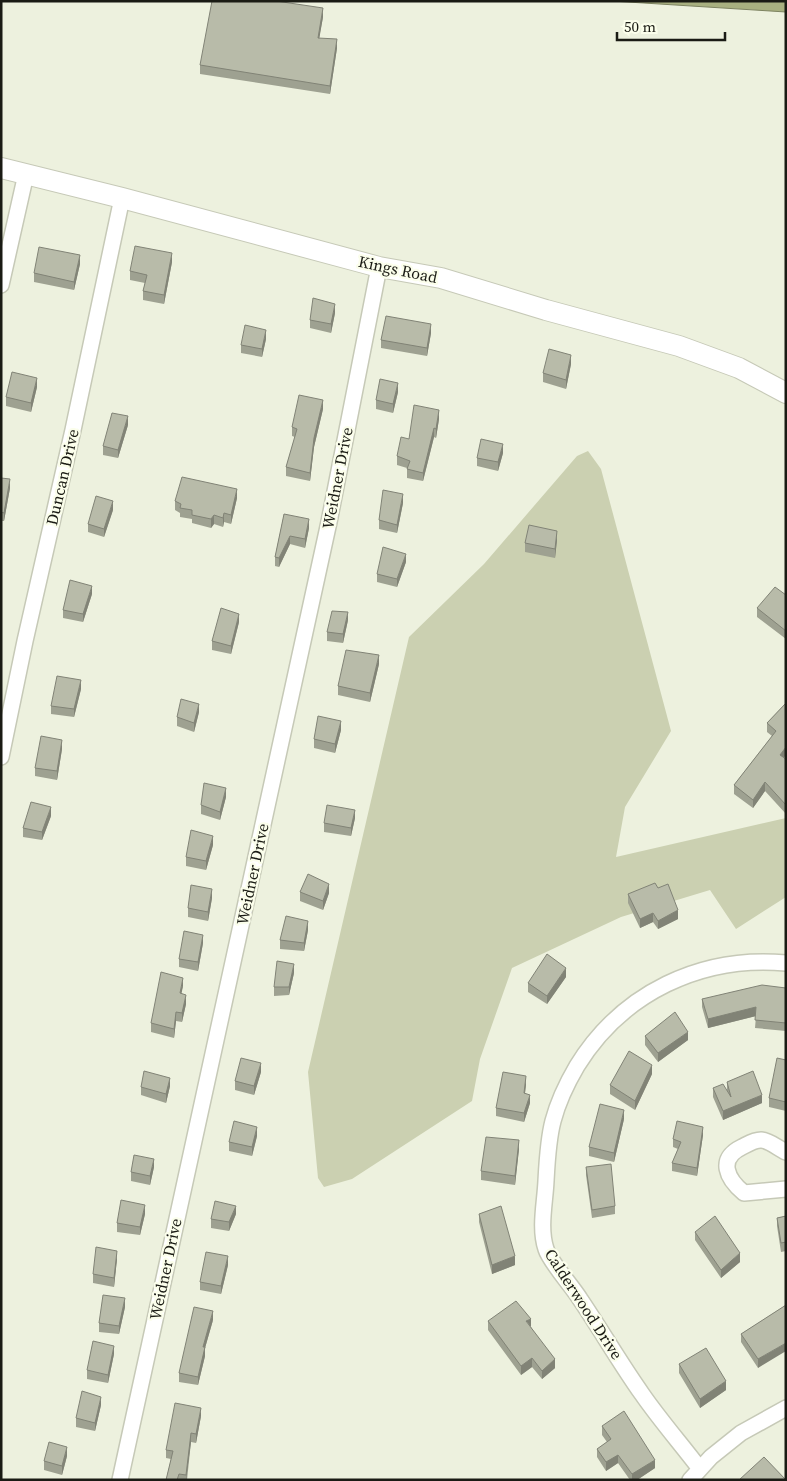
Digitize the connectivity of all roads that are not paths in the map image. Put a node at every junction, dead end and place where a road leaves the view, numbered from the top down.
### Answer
1 (1, 168) edge
2 (26, 174) junction
3 (122, 198) junction
4 (379, 267) junction
5 (1, 284) edge
6 (786, 393) edge
7 (1, 756) edge
8 (786, 963) edge
9 (786, 1152) edge
10 (786, 1189) edge
11 (786, 1408) edge
12 (695, 1474) edge
13 (120, 1480) edge

1 - 2 main road, Kings Road
2 - 3 main road, Kings Road
2 - 5 street
3 - 4 main road, Kings Road
3 - 7 street, Duncan Drive
4 - 6 main road, Kings Road
4 - 13 street, Weidner Drive
8 - 12 street, Calderwood Drive
9 - 10 street
11 - 12 street

